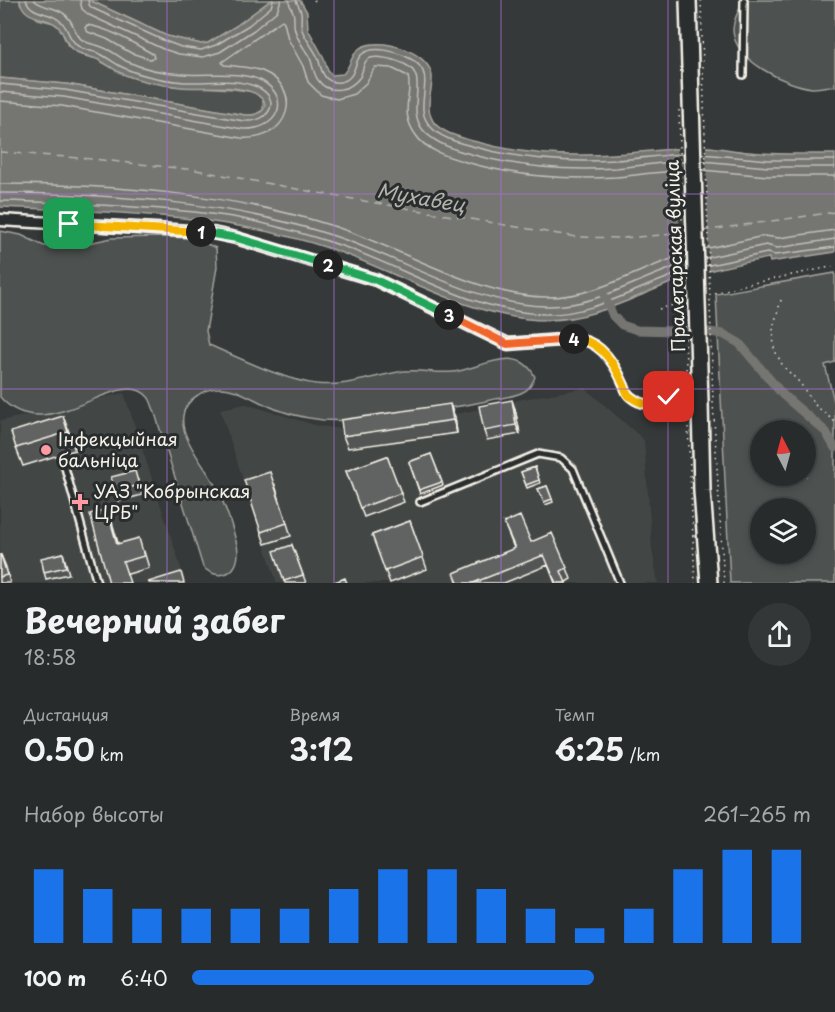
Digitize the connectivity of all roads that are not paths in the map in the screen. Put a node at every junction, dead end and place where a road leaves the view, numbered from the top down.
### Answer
1 (688, 0) edge
2 (744, 0) edge
3 (743, 75) dead end
4 (0, 220) edge
5 (560, 340) road end
6 (64, 464) dead end
7 (420, 502) dead end
8 (97, 583) edge
9 (620, 583) edge
10 (709, 583) edge

1 - 10 main road, Пралетарская вуліца, bridge
2 - 3 lane
4 - 5 street
6 - 8 lane
7 - 9 lane

